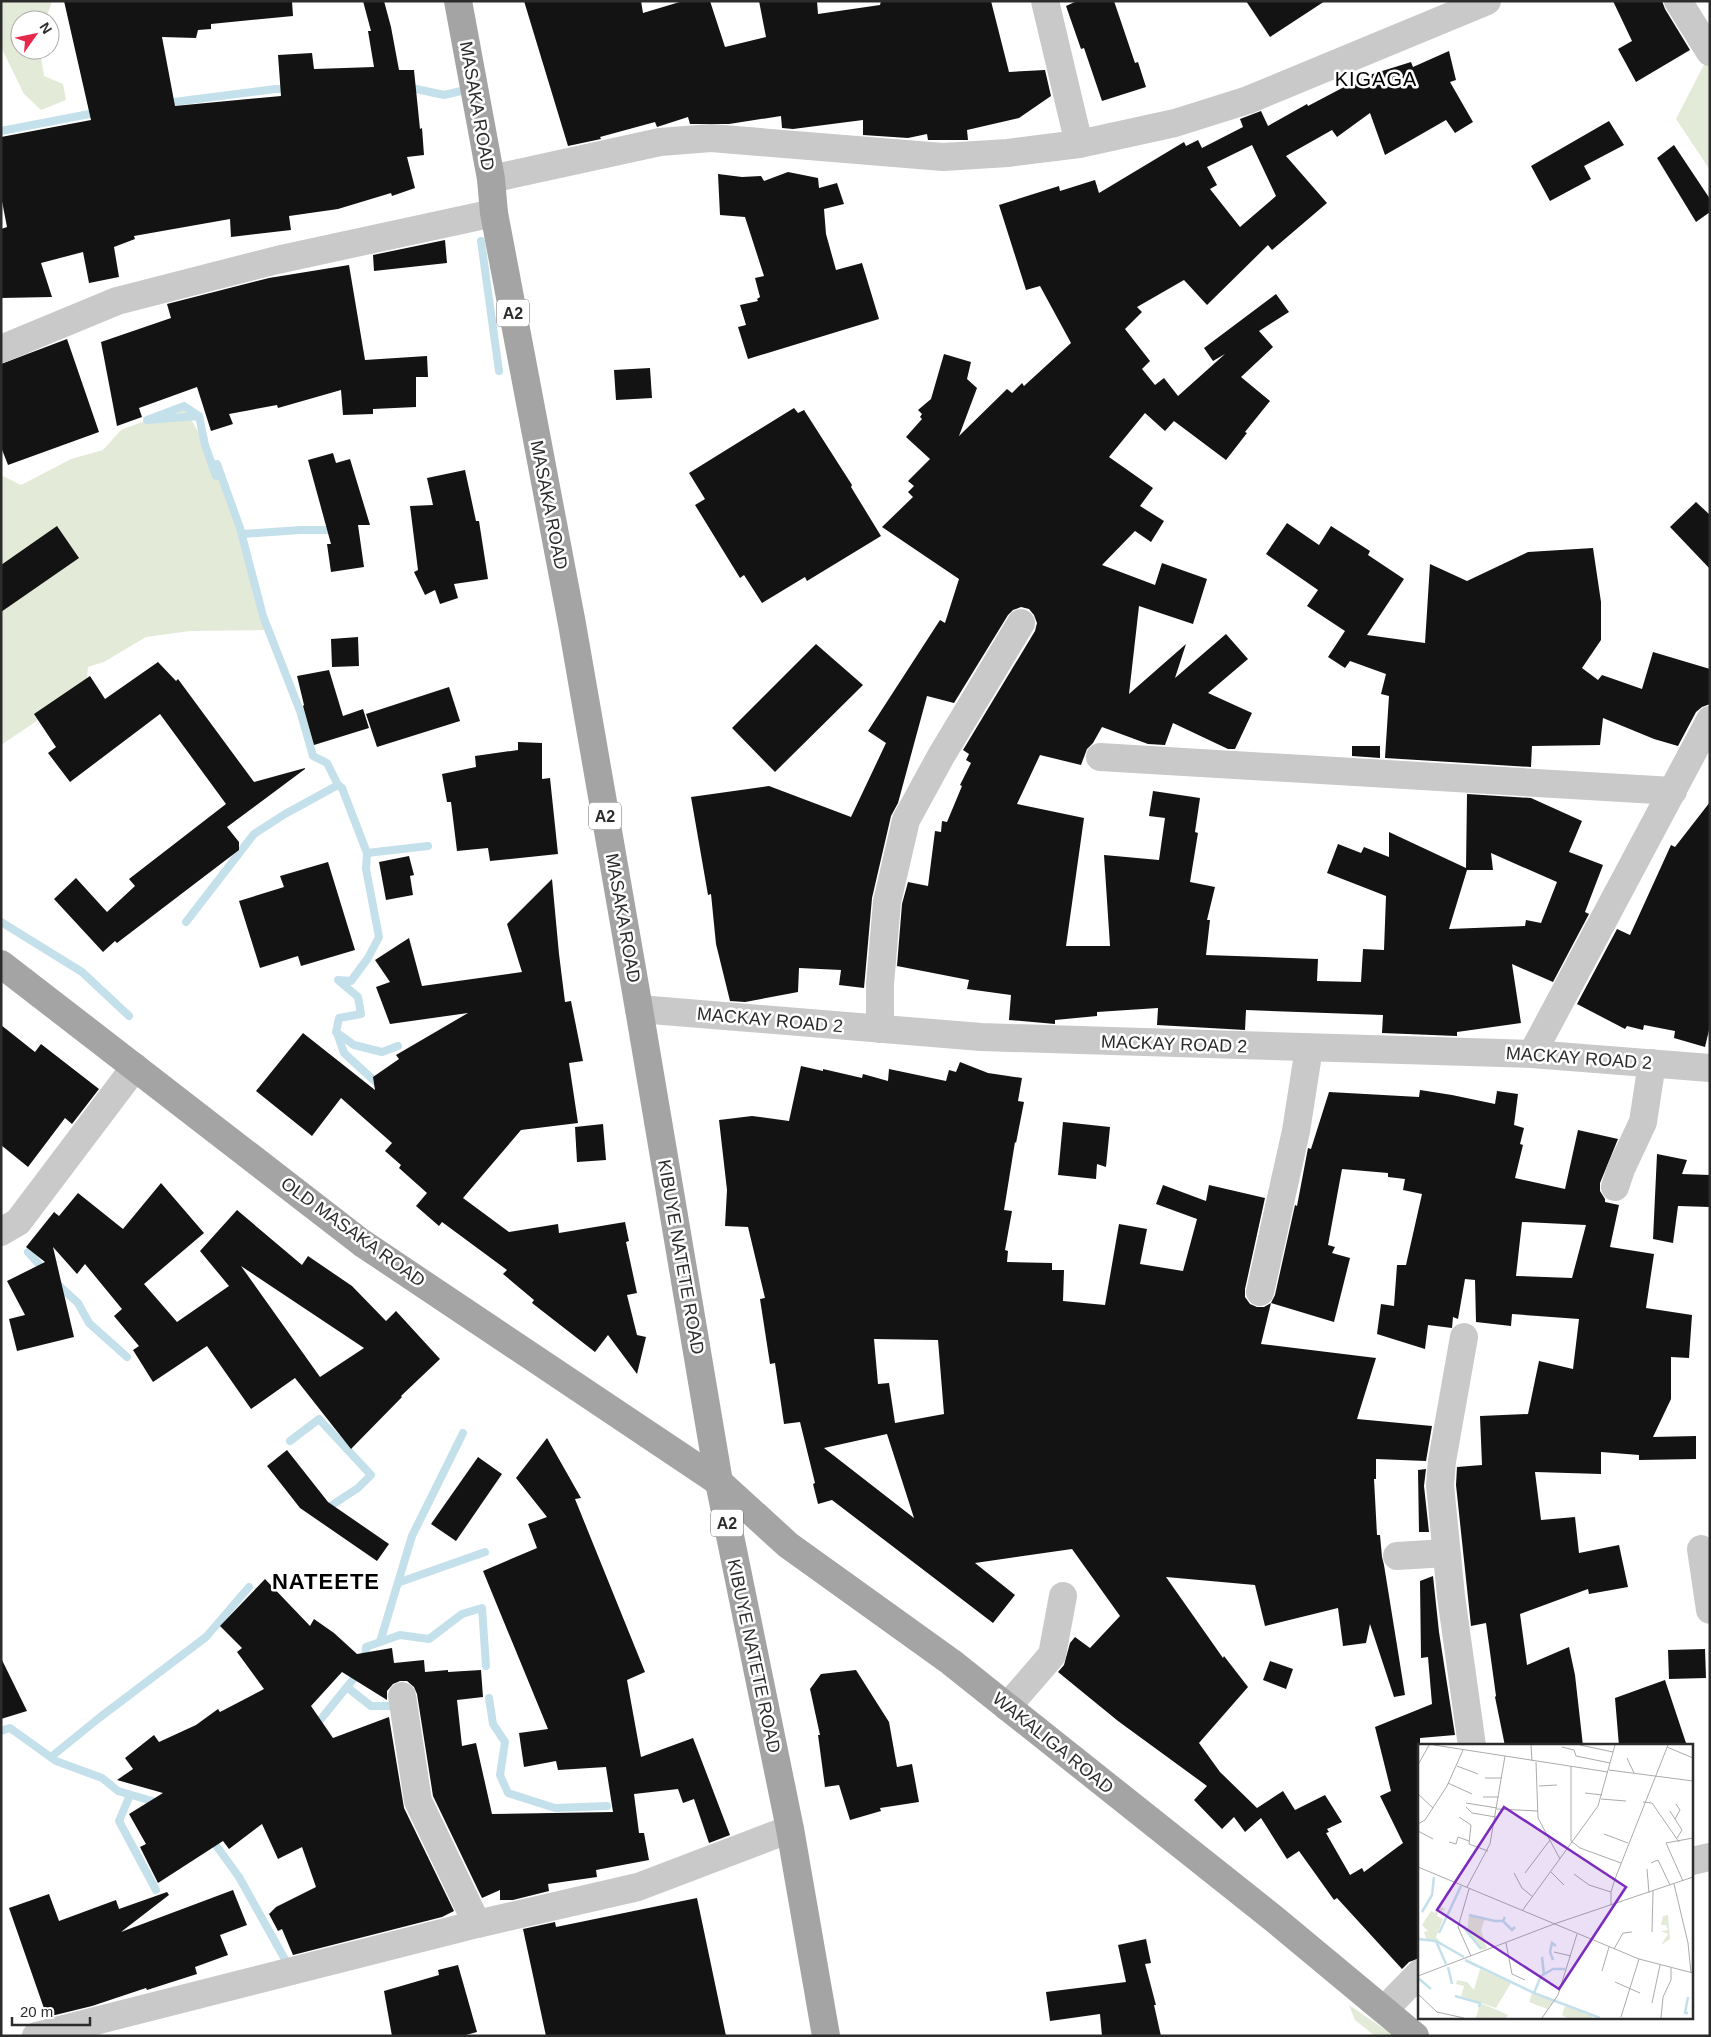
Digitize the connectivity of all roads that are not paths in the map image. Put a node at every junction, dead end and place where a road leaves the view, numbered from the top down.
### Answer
1 (458, 1) edge
2 (1045, 1) edge
3 (1487, 1) edge
4 (1678, 1) edge
5 (1710, 52) edge
6 (1079, 144) junction
7 (491, 178) junction
8 (494, 213) junction
9 (1, 350) edge
10 (1021, 623) dead end
11 (1710, 720) edge
12 (1100, 757) dead end
13 (1673, 791) junction
14 (1, 964) edge
15 (640, 1009) junction
16 (880, 1029) junction
17 (1309, 1048) junction
18 (1532, 1054) junction
19 (1652, 1063) junction
20 (135, 1067) junction
21 (1710, 1068) edge
22 (1615, 1187) dead end
23 (1, 1232) edge
24 (1260, 1292) dead end
25 (1464, 1337) dead end
26 (719, 1482) junction
27 (1701, 1549) dead end
28 (1446, 1553) junction
29 (1397, 1556) dead end
30 (1062, 1596) dead end
31 (1710, 1610) edge
32 (402, 1696) dead end
33 (1007, 1707) junction
34 (1472, 1744) edge
35 (790, 1830) junction
36 (1710, 1857) edge
37 (1694, 1861) edge
38 (477, 1924) junction
39 (1418, 1975) edge
40 (1384, 2010) junction
41 (36, 2036) edge
42 (826, 2036) edge
43 (1415, 2036) edge

1 - 7 main road, MASAKA ROAD / A2
2 - 6 street
3 - 6 street
4 - 5 street
6 - 7 street
7 - 8 main road, MASAKA ROAD / A2
8 - 9 street
8 - 15 main road, MASAKA ROAD / A2
10 - 16 street
11 - 13 street
12 - 13 street
13 - 18 street
14 - 20 main road, OLD MASAKA ROAD
15 - 16 street, MACKAY ROAD 2
15 - 26 main road, KIBUYE NATETE ROAD / A2
16 - 17 street, MACKAY ROAD 2
17 - 18 street, MACKAY ROAD 2
17 - 24 street
18 - 19 street, MACKAY ROAD 2
19 - 21 street, MACKAY ROAD 2
19 - 22 street
20 - 23 street
20 - 26 main road, OLD MASAKA ROAD
25 - 28 street
26 - 33 main road, WAKALIGA ROAD
26 - 35 main road, KIBUYE NATETE ROAD / A2
27 - 31 street
28 - 29 street
28 - 34 street
30 - 33 street
32 - 38 street
33 - 40 main road, WAKALIGA ROAD
35 - 38 street
35 - 42 main road, KIBUYE NATETE ROAD / A2
36 - 37 street
38 - 41 street
39 - 40 street
40 - 43 main road, WAKALIGA ROAD

